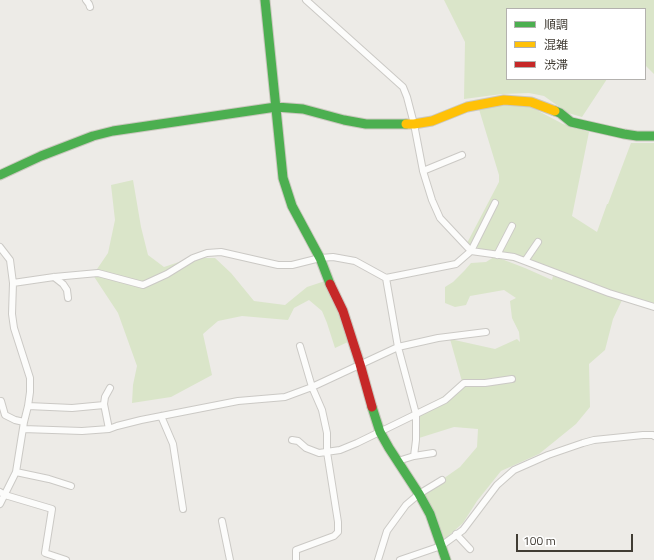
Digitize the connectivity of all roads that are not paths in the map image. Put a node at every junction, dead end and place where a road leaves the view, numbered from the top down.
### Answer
1 (86, 0) edge
2 (265, 0) edge
3 (306, 0) edge
4 (90, 7) dead end
5 (276, 107) junction
6 (414, 124) junction
7 (654, 136) edge
8 (462, 155) dead end
9 (423, 171) junction
10 (0, 175) edge
11 (495, 203) dead end
12 (512, 226) dead end
13 (538, 242) dead end
14 (0, 247) edge
15 (471, 251) junction
16 (497, 255) junction
17 (320, 258) junction
18 (525, 261) junction
19 (54, 277) junction
20 (386, 278) junction
21 (13, 283) junction
22 (68, 298) dead end
23 (654, 307) edge
24 (486, 332) dead end
25 (300, 346) dead end
26 (398, 347) junction
27 (360, 364) junction
28 (512, 379) dead end
29 (312, 387) junction
30 (110, 388) dead end
31 (1, 401) dead end
32 (104, 405) junction
33 (28, 406) junction
34 (416, 414) junction
35 (161, 416) junction
36 (24, 422) junction
37 (23, 429) junction
38 (109, 429) junction
39 (380, 432) junction
40 (654, 436) edge
41 (292, 440) dead end
42 (327, 452) junction
43 (433, 453) dead end
44 (414, 456) junction
45 (398, 461) junction
46 (16, 472) junction
47 (442, 480) dead end
48 (70, 486) dead end
49 (2, 493) edge
50 (419, 494) junction
51 (0, 504) edge
52 (183, 509) dead end
53 (222, 521) dead end
54 (456, 534) junction
55 (441, 546) junction
56 (470, 549) dead end
57 (66, 560) edge
58 (230, 560) edge
59 (296, 560) edge
60 (378, 560) edge
61 (400, 560) edge
62 (446, 560) edge

1 - 4 street
2 - 5 street
3 - 6 street
5 - 6 street
5 - 10 street
5 - 17 street
6 - 7 street
6 - 9 street
8 - 9 street
9 - 15 street
11 - 15 street
12 - 16 street
13 - 18 street
14 - 21 street
15 - 16 street
15 - 20 street
16 - 18 street
17 - 19 street
17 - 20 street
17 - 27 street
18 - 23 street
19 - 21 street
19 - 22 street
20 - 26 street
21 - 33 street
24 - 26 street
25 - 29 street
26 - 27 street
26 - 34 street
27 - 29 street
27 - 39 street
28 - 34 street
29 - 35 street
29 - 42 street
30 - 32 street
31 - 36 street
32 - 33 street
32 - 38 street
33 - 36 street
34 - 39 street
34 - 44 street
35 - 38 street
35 - 52 street
36 - 37 street
37 - 38 street
37 - 46 street
39 - 42 street
39 - 45 street
40 - 54 street
41 - 42 street
42 - 59 street
43 - 44 street
44 - 45 street
45 - 50 street
46 - 48 street
46 - 49 street
47 - 50 street
49 - 51 street
49 - 57 street
50 - 55 street
50 - 60 street
53 - 58 street
54 - 55 street
54 - 56 street
55 - 61 street
55 - 62 street

